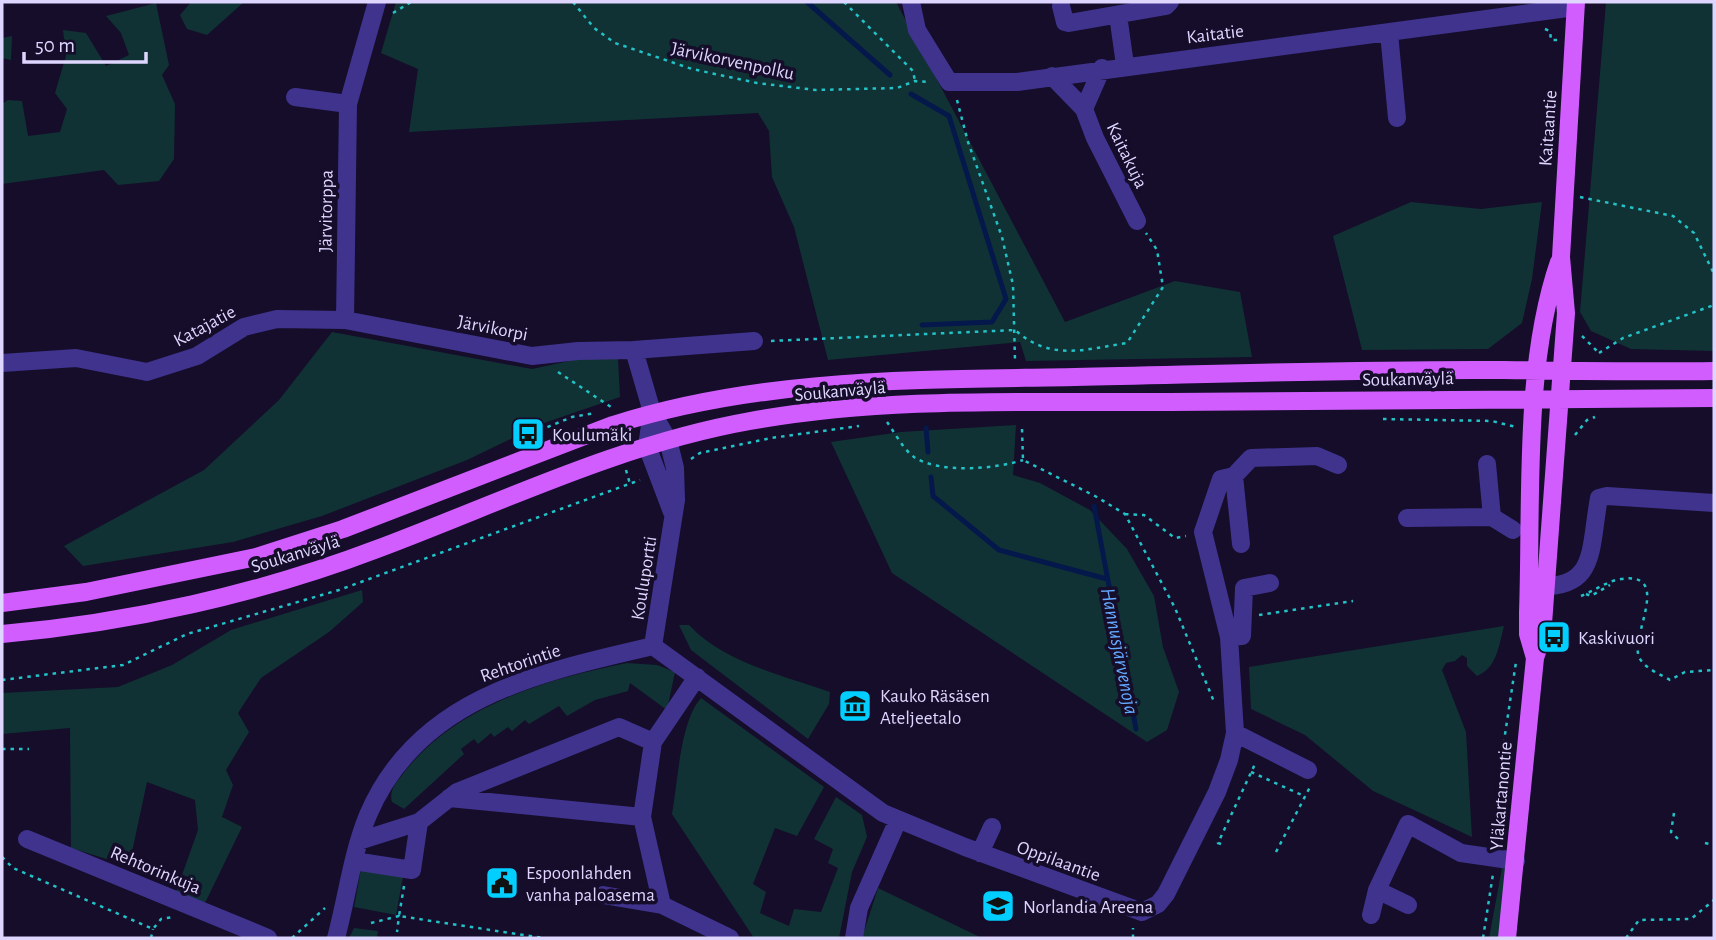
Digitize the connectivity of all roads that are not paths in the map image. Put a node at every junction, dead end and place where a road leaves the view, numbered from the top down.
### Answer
1 (377, 2) edge
2 (911, 2) edge
3 (1170, 2) edge
4 (1575, 4) edge
5 (1061, 6) dead end
6 (1118, 15) junction
7 (1389, 33) junction
8 (1125, 65) junction
9 (1102, 68) junction
10 (1052, 76) junction
11 (295, 97) dead end
12 (348, 104) junction
13 (1084, 109) junction
14 (1397, 118) dead end
15 (1137, 221) road end
16 (1561, 257) junction
17 (345, 320) junction
18 (754, 341) road end
19 (634, 351) junction
20 (2, 363) edge
21 (1537, 371) junction
22 (1714, 371) edge
23 (1562, 372) junction
24 (1535, 398) junction
25 (1714, 398) edge
26 (1559, 399) junction
27 (652, 412) junction
28 (668, 440) junction
29 (647, 446) junction
30 (1487, 464) dead end
31 (1338, 465) dead end
32 (1234, 476) junction
33 (1714, 503) edge
34 (673, 516) junction
35 (1492, 517) junction
36 (1407, 519) dead end
37 (1513, 530) dead end
38 (1241, 544) dead end
39 (1270, 583) dead end
40 (1537, 586) junction
41 (2, 603) edge
42 (2, 634) edge
43 (1228, 637) junction
44 (653, 646) junction
45 (696, 677) junction
46 (1235, 733) junction
47 (653, 742) junction
48 (1308, 770) road end
49 (449, 798) junction
50 (642, 817) junction
51 (898, 820) junction
52 (419, 822) junction
53 (992, 827) dead end
54 (27, 839) dead end
55 (359, 841) junction
56 (980, 853) junction
57 (354, 861) junction
58 (1516, 861) junction
59 (1377, 890) junction
60 (603, 895) dead end
61 (662, 905) junction
62 (1408, 905) dead end
63 (1371, 915) dead end
64 (268, 938) edge
65 (335, 938) edge
66 (730, 938) edge
67 (854, 938) edge
68 (1507, 938) edge

1 - 12 street, Järvitorppa
2 - 10 street, Kaitatie
3 - 6 street
4 - 7 street, Kaitatie
4 - 16 main road, Kaitaantie
5 - 6 street
6 - 8 street
7 - 8 street, Kaitatie
7 - 14 street
8 - 9 street, Kaitatie
9 - 10 street, Kaitatie
9 - 13 street, Kaitakuja
10 - 13 street
11 - 12 street
12 - 17 street, Järvitorppa
13 - 15 street, Kaitakuja
16 - 21 main road, Kaitaantie
16 - 23 main road, Kaitaantie
17 - 19 street, Järvikorpi
17 - 20 street, Katajatie
18 - 19 street, Järvikorpi
19 - 27 street
21 - 23 main road, Soukanväylä
21 - 24 main road, Kaitaantie
21 - 27 main road, Soukanväylä
22 - 23 main road, Soukanväylä
23 - 26 main road, Kaitaantie
24 - 26 main road, Soukanväylä
24 - 28 main road, Soukanväylä
24 - 40 main road, Yläkartanontie
25 - 26 main road, Soukanväylä
26 - 40 main road, Yläkartanontie
27 - 28 street, Kouluportti
27 - 29 street, Kouluportti
27 - 41 main road, Soukanväylä
28 - 29 main road, Soukanväylä
28 - 34 street, Kouluportti
29 - 34 street, Kouluportti
29 - 42 main road, Soukanväylä
30 - 35 street
31 - 32 street
32 - 38 street
32 - 43 street, Oppilaantie
33 - 40 street
34 - 44 street, Kouluportti
35 - 36 street
35 - 37 street
39 - 43 street
40 - 58 main road, Yläkartanontie
43 - 46 street, Oppilaantie
44 - 45 street, Oppilaantie
44 - 55 street, Rehtorintie
45 - 47 street
45 - 51 street, Oppilaantie
46 - 48 street
46 - 56 street, Oppilaantie
47 - 49 street
47 - 50 street
49 - 50 street
49 - 52 street
50 - 61 street
51 - 56 street, Oppilaantie
51 - 67 street
52 - 55 street
52 - 57 street
53 - 56 street
54 - 64 street, Rehtorinkuja
55 - 57 street, Rehtorintie
57 - 65 street, Rehtorintie
58 - 59 street
58 - 68 main road, Yläkartanontie
59 - 62 street
59 - 63 street
60 - 61 street
61 - 66 street

